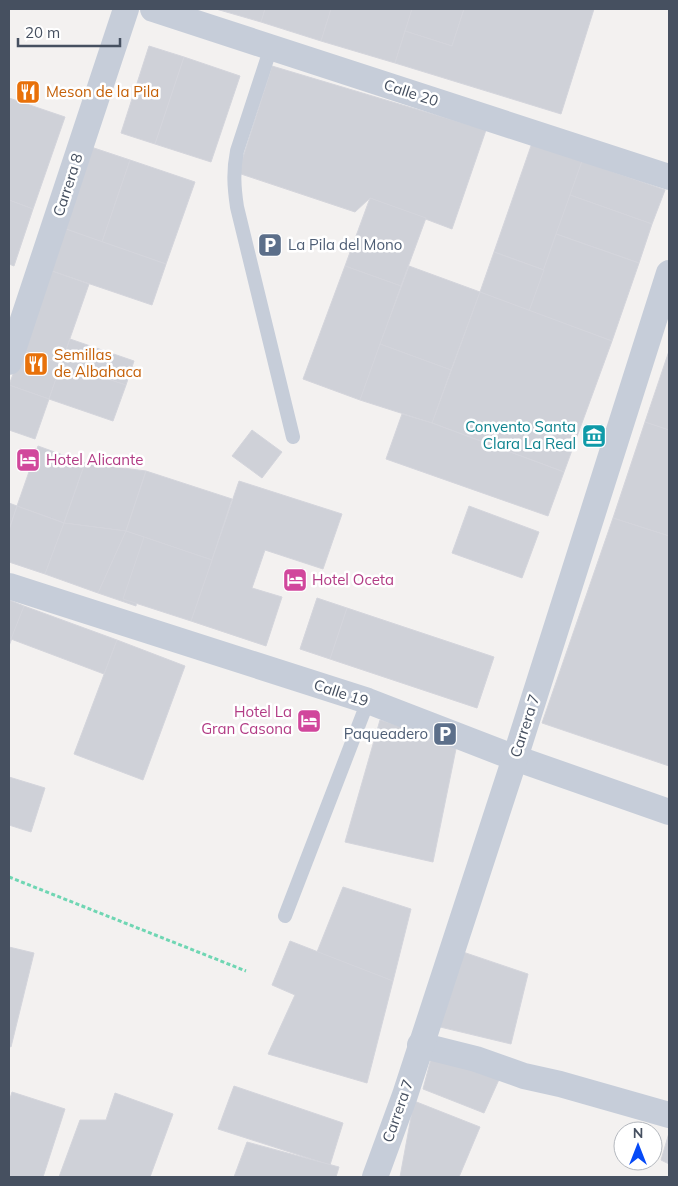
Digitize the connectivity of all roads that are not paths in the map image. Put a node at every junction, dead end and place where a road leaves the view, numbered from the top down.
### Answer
1 (126, 9) edge
2 (153, 9) edge
3 (271, 47) junction
4 (669, 177) edge
5 (669, 273) edge
6 (9, 362) edge
7 (293, 437) dead end
8 (9, 586) edge
9 (368, 701) junction
10 (515, 758) junction
11 (669, 812) edge
12 (285, 916) dead end
13 (420, 1045) junction
14 (669, 1115) edge
15 (375, 1177) edge

1 - 6 street, Carrera 8
2 - 3 street, Calle 20
3 - 4 street, Calle 20
3 - 7 lane
5 - 10 street, Carrera 7
8 - 9 street, Calle 19
9 - 10 street, Calle 19
9 - 12 lane
10 - 11 street, Calle 19
10 - 13 street, Carrera 7
13 - 14 street
13 - 15 street, Carrera 7

